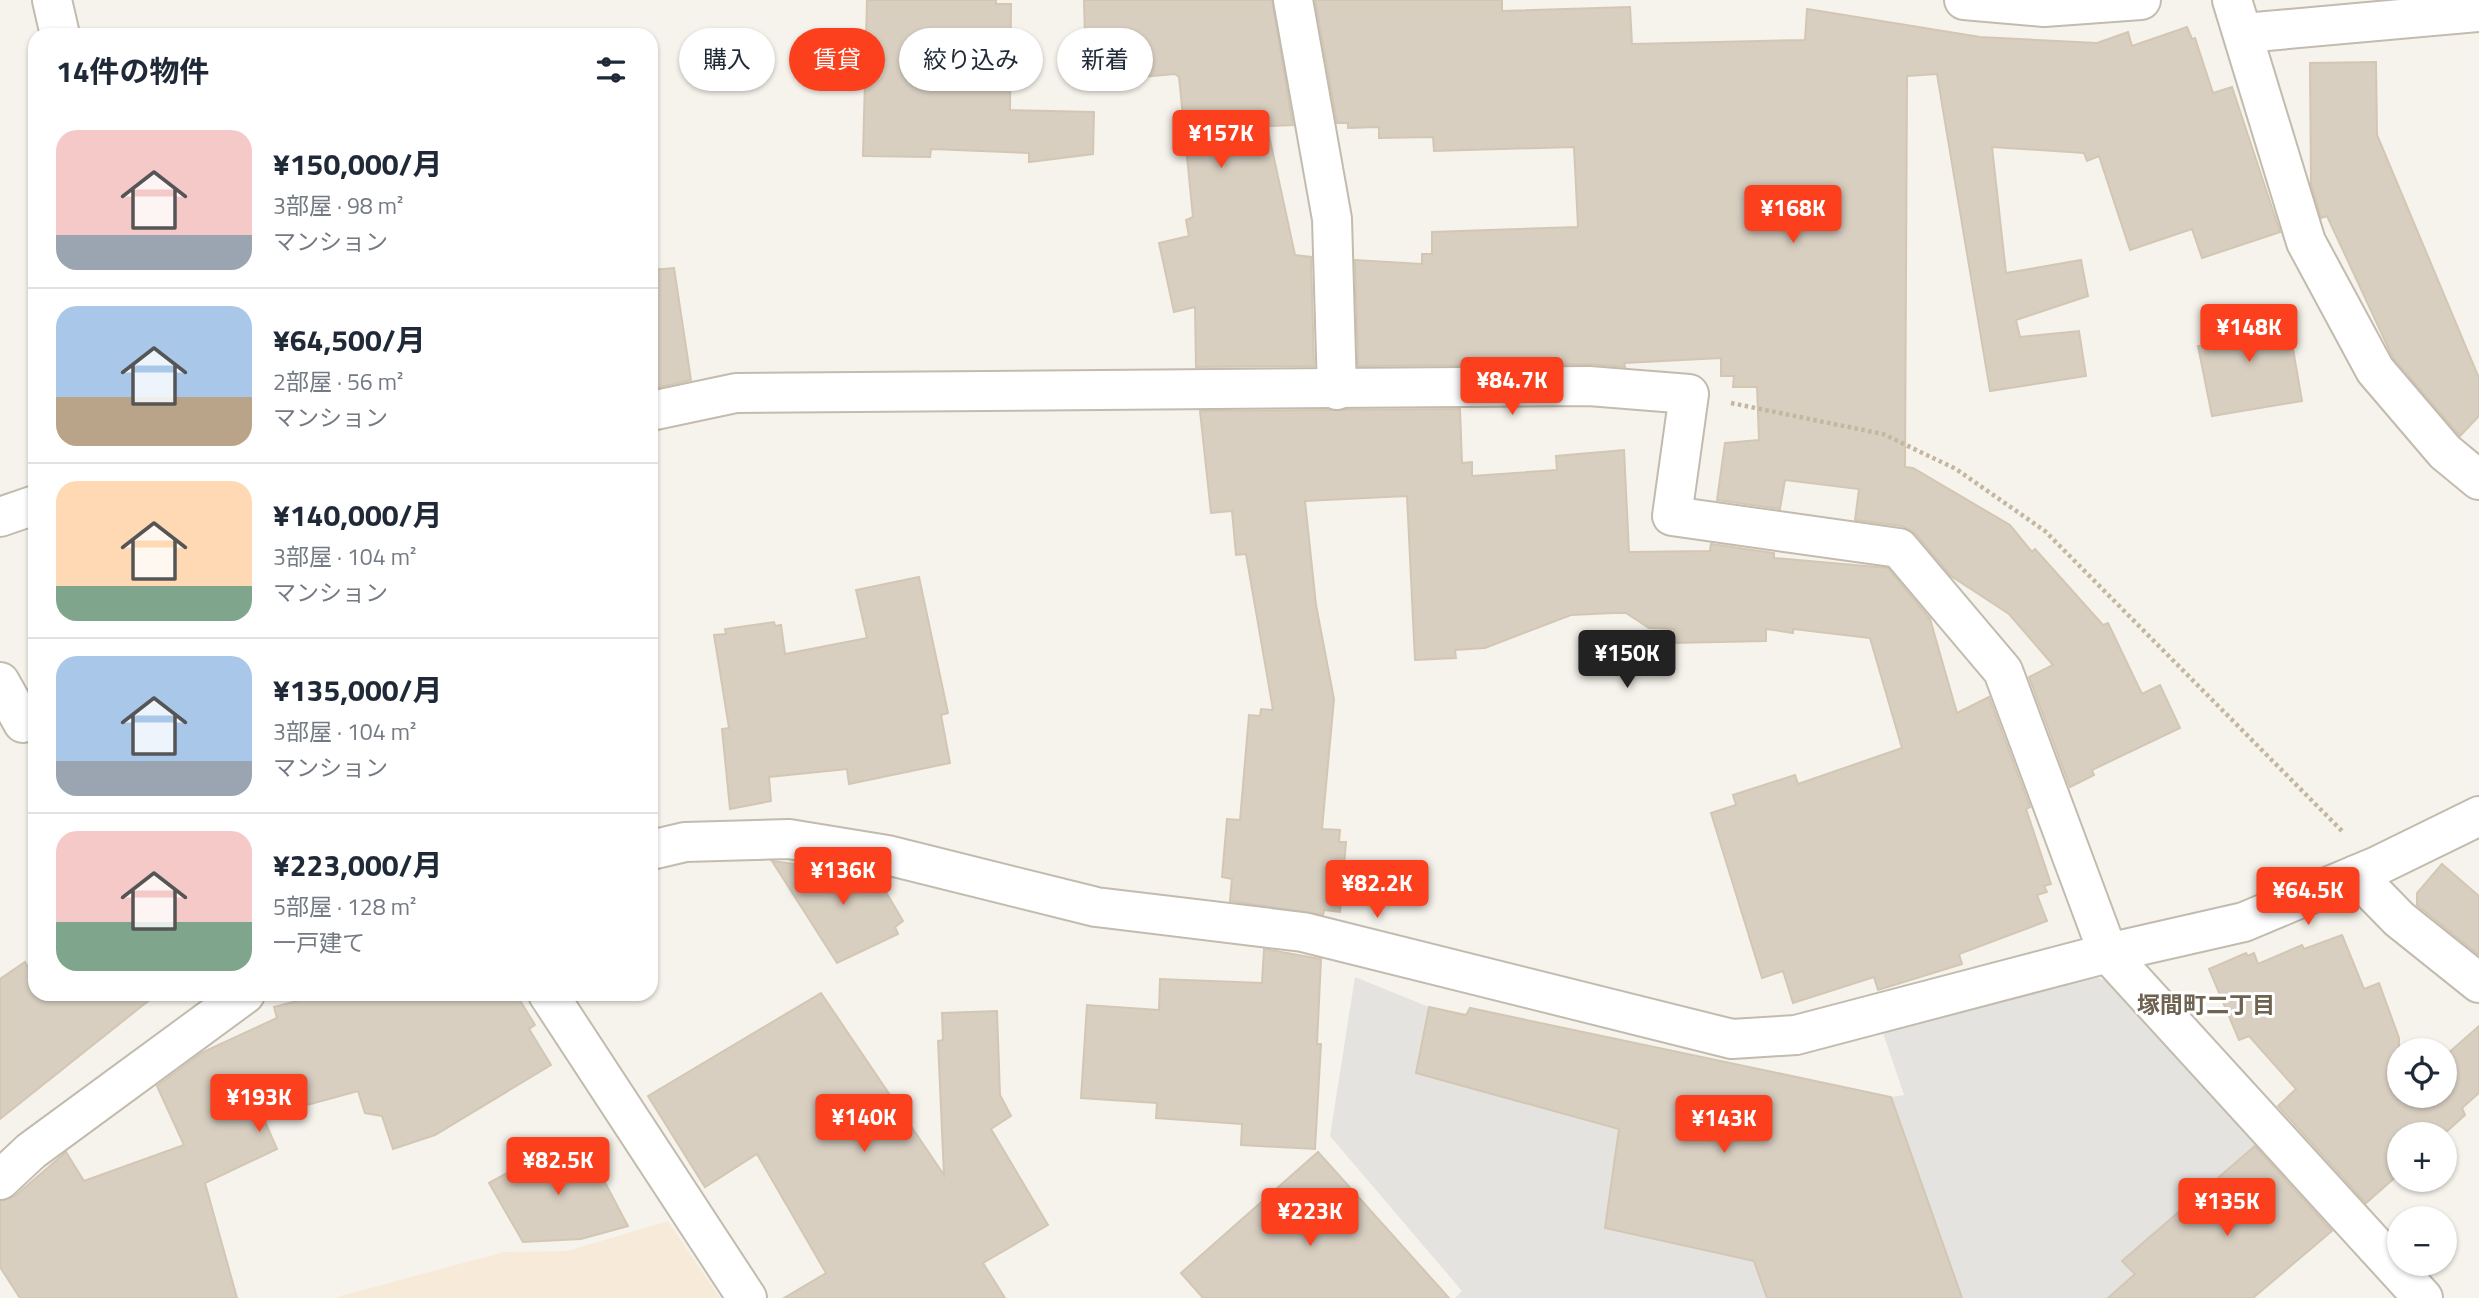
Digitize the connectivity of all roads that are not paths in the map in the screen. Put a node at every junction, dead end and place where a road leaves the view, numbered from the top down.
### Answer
1 (52, 0) edge
2 (1293, 0) edge
3 (1964, 0) edge
4 (2141, 0) edge
5 (2479, 12) edge
6 (2238, 17) edge
7 (59, 28) edge
8 (1337, 390) junction
9 (658, 410) edge
10 (2479, 480) edge
11 (28, 507) edge
12 (0, 517) edge
13 (0, 682) edge
14 (19, 729) edge
15 (2479, 816) edge
16 (658, 848) edge
17 (2366, 871) junction
18 (2108, 953) junction
19 (2479, 983) edge
20 (236, 1001) edge
21 (553, 1001) edge
22 (0, 1180) edge
23 (747, 1298) edge
24 (2423, 1298) edge

1 - 7 street
2 - 8 street
3 - 4 street
5 - 6 street
6 - 10 street
8 - 9 street
8 - 18 street
11 - 12 street
13 - 14 street
15 - 17 street
16 - 18 street
17 - 18 street
17 - 19 street
18 - 24 street
20 - 22 street
21 - 23 street

